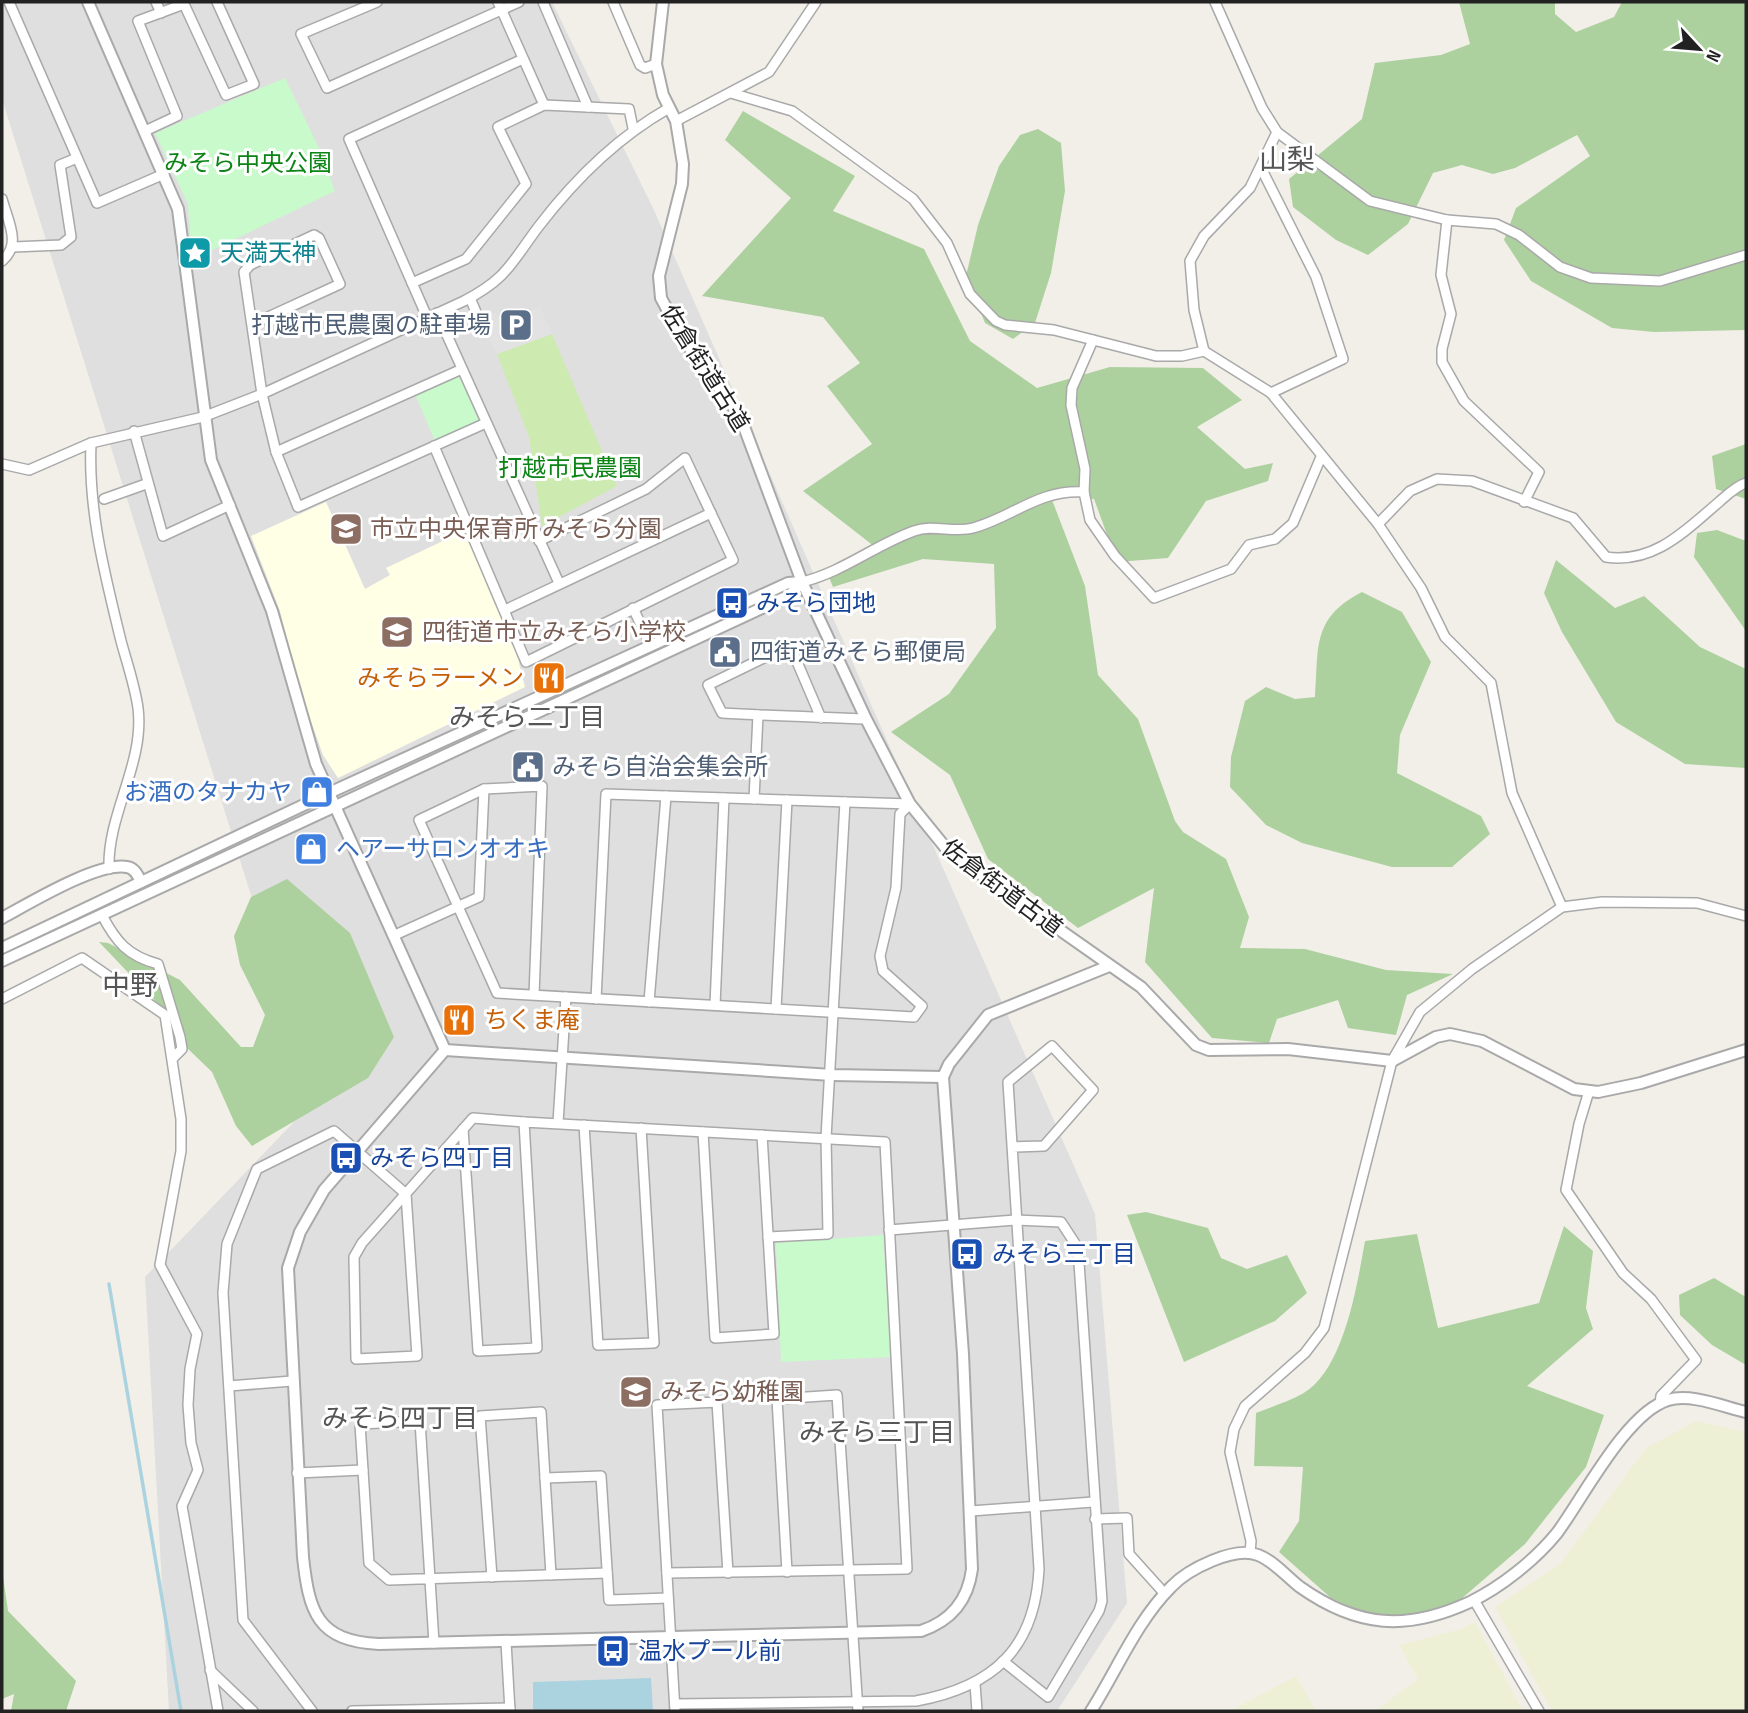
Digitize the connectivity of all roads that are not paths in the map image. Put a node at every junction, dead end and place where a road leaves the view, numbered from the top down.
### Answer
1 (9, 2) edge
2 (88, 2) edge
3 (156, 2) edge
4 (217, 2) edge
5 (377, 2) edge
6 (519, 2) edge
7 (543, 2) edge
8 (612, 2) edge
9 (663, 2) edge
10 (816, 2) edge
11 (1215, 2) edge
12 (500, 5) edge
13 (161, 13) junction
14 (523, 59) junction
15 (656, 64) junction
16 (731, 93) junction
17 (544, 105) junction
18 (588, 107) junction
19 (669, 108) junction
20 (676, 121) junction
21 (633, 128) junction
22 (145, 131) junction
23 (1276, 132) junction
24 (77, 158) junction
25 (1261, 168) junction
26 (164, 174) junction
27 (2, 200) edge
28 (1447, 220) junction
29 (13, 247) junction
30 (1746, 256) edge
31 (2, 261) edge
32 (412, 283) junction
33 (470, 298) junction
34 (477, 312) dead end
35 (437, 313) junction
36 (427, 317) junction
37 (253, 324) junction
38 (1093, 340) junction
39 (1204, 351) junction
40 (462, 369) junction
41 (1271, 393) junction
42 (262, 394) junction
43 (203, 417) junction
44 (486, 423) junction
45 (134, 431) junction
46 (91, 443) junction
47 (434, 446) junction
48 (276, 452) junction
49 (1321, 457) junction
50 (2, 464) edge
51 (1746, 483) edge
52 (146, 484) junction
53 (1084, 492) junction
54 (104, 499) dead end
55 (1524, 502) junction
56 (230, 505) junction
57 (711, 513) junction
58 (1378, 524) junction
59 (539, 541) junction
60 (802, 582) junction
61 (559, 583) junction
62 (633, 608) junction
63 (505, 610) junction
64 (651, 646) junction
65 (758, 715) junction
66 (821, 718) junction
67 (866, 719) junction
68 (484, 789) junction
69 (329, 793) junction
70 (666, 796) junction
71 (724, 798) junction
72 (754, 799) junction
73 (787, 800) junction
74 (845, 802) junction
75 (910, 804) junction
76 (335, 808) junction
77 (109, 869) junction
78 (141, 882) junction
79 (458, 907) junction
80 (1562, 907) junction
81 (102, 915) junction
82 (1746, 916) edge
83 (2, 918) edge
84 (396, 935) junction
85 (2, 948) edge
86 (2, 961) edge
87 (1109, 966) junction
88 (534, 995) junction
89 (566, 997) junction
90 (2, 999) edge
91 (596, 999) junction
92 (649, 1002) junction
93 (715, 1005) junction
94 (776, 1009) junction
95 (834, 1012) junction
96 (445, 1050) junction
97 (1746, 1050) edge
98 (173, 1058) junction
99 (564, 1059) junction
100 (1392, 1061) junction
101 (832, 1075) junction
102 (943, 1077) junction
103 (1589, 1091) junction
104 (524, 1122) junction
105 (558, 1124) junction
106 (584, 1125) junction
107 (641, 1128) junction
108 (463, 1129) junction
109 (703, 1132) junction
110 (762, 1135) junction
111 (826, 1138) junction
112 (1012, 1147) junction
113 (358, 1152) junction
114 (406, 1194) junction
115 (1015, 1220) junction
116 (956, 1226) junction
117 (890, 1230) junction
118 (768, 1237) junction
119 (292, 1381) junction
120 (229, 1386) junction
121 (1660, 1404) junction
122 (1746, 1412) edge
123 (363, 1470) junction
124 (297, 1473) junction
125 (545, 1478) junction
126 (1093, 1502) junction
127 (1034, 1507) junction
128 (971, 1511) junction
129 (1095, 1519) junction
130 (1250, 1553) junction
131 (849, 1570) junction
132 (787, 1572) junction
133 (607, 1573) junction
134 (667, 1573) junction
135 (728, 1573) junction
136 (551, 1575) junction
137 (492, 1577) junction
138 (430, 1578) junction
139 (1165, 1594) junction
140 (668, 1598) junction
141 (1474, 1600) junction
142 (851, 1633) junction
143 (670, 1639) junction
144 (506, 1642) junction
145 (434, 1643) junction
146 (1003, 1661) junction
147 (209, 1669) junction
148 (975, 1684) junction
149 (857, 1700) junction
150 (916, 1701) junction
151 (798, 1706) edge
152 (734, 1707) edge
153 (675, 1708) edge
154 (510, 1710) edge
155 (218, 1711) edge
156 (253, 1711) edge
157 (312, 1711) edge
158 (352, 1711) edge
159 (858, 1711) edge
160 (917, 1711) edge
161 (976, 1711) edge
162 (1091, 1711) edge
163 (1539, 1711) edge

1 - 24 street
2 - 22 street
3 - 13 street
4 - 13 street
5 - 12 street
6 - 12 street
7 - 18 street
8 - 15 street
9 - 15 street, 佐倉街道古道
10 - 16 street
11 - 23 street
12 - 14 street
13 - 22 street
14 - 17 street
14 - 32 street
15 - 19 street, 佐倉街道古道
16 - 20 street
16 - 38 street
17 - 18 street
17 - 32 street
18 - 21 street
19 - 20 street, 佐倉街道古道
19 - 21 street
20 - 60 street, 佐倉街道古道
21 - 33 street
22 - 26 street
23 - 25 street
23 - 28 street
24 - 26 street
24 - 29 street
25 - 39 street
25 - 41 street
26 - 43 street
27 - 29 street
28 - 30 street
28 - 55 street
29 - 31 street
32 - 36 street
33 - 34 street
33 - 35 street
35 - 36 street
35 - 40 street
36 - 42 street
37 - 37 street
37 - 42 street
38 - 39 street
38 - 53 street
39 - 41 street
40 - 44 street
40 - 48 street
41 - 49 street
42 - 43 street
42 - 48 street
43 - 45 street
43 - 56 street
44 - 47 street
44 - 59 street
45 - 46 street
45 - 52 street
46 - 50 street
46 - 77 street
47 - 48 street
47 - 63 street
49 - 53 street
49 - 58 street
51 - 55 street
52 - 54 street
52 - 56 street
53 - 60 street
55 - 58 street
56 - 69 street
57 - 59 street
57 - 61 street
57 - 62 street
58 - 80 street
59 - 61 street
60 - 64 street
60 - 67 street, 佐倉街道古道
60 - 76 street
61 - 63 street
62 - 63 street
62 - 64 street
64 - 69 street
65 - 66 street
65 - 66 street
65 - 72 street
66 - 67 street
67 - 75 street, 佐倉街道古道
68 - 79 street
68 - 79 street
68 - 88 street
69 - 76 street
69 - 78 street
70 - 71 street
70 - 91 street
70 - 92 street
71 - 72 street
71 - 93 street
72 - 73 street
73 - 74 street
73 - 94 street
74 - 75 street
74 - 95 street
75 - 87 street, 佐倉街道古道
75 - 95 street
76 - 81 street
76 - 84 street
77 - 78 street
77 - 83 street
78 - 85 street
79 - 84 street
79 - 88 street
80 - 82 street
80 - 100 street
81 - 86 street
81 - 98 street
84 - 96 street
87 - 100 street, 佐倉街道古道
87 - 102 street
88 - 89 street
89 - 91 street
89 - 99 street
90 - 98 street
91 - 92 street
92 - 93 street
93 - 94 street
94 - 95 street
95 - 101 street
96 - 99 street
96 - 113 street
97 - 103 street
98 - 147 street
99 - 101 street
99 - 105 street
100 - 103 street
100 - 130 street
101 - 102 street
101 - 111 street
102 - 116 street
103 - 121 street
104 - 105 street
104 - 108 street
104 - 108 street
105 - 106 street
106 - 107 street
106 - 107 street
107 - 109 street
108 - 114 street
109 - 110 street
109 - 118 street
110 - 111 street
110 - 118 street
111 - 117 street
111 - 118 street
112 - 112 street
112 - 115 street
113 - 114 street
113 - 119 street
113 - 120 street
114 - 114 street
115 - 116 street
115 - 126 street
115 - 127 street
116 - 117 street
116 - 128 street
117 - 131 street
119 - 120 street
119 - 124 street
120 - 157 street
121 - 122 street
121 - 141 street
123 - 124 street
123 - 138 street
123 - 138 street
124 - 145 street
125 - 133 street
125 - 136 street
125 - 137 street
126 - 127 street
126 - 129 street
127 - 128 street
127 - 146 street
128 - 142 street
129 - 139 street
129 - 146 street
130 - 139 street
130 - 141 street
131 - 132 street
131 - 132 street
131 - 142 street
132 - 135 street
133 - 136 street
133 - 140 street
134 - 135 street
134 - 135 street
134 - 140 street
136 - 137 street
137 - 138 street
138 - 145 street
139 - 162 street
140 - 143 street
141 - 163 street
142 - 143 street
142 - 149 street
143 - 144 street
143 - 153 street
144 - 145 street
144 - 154 street
146 - 148 street
147 - 155 street
147 - 156 street
148 - 150 street
148 - 161 street
149 - 150 street
149 - 151 street
149 - 159 street
150 - 160 street
151 - 152 street
152 - 153 street
154 - 158 street

